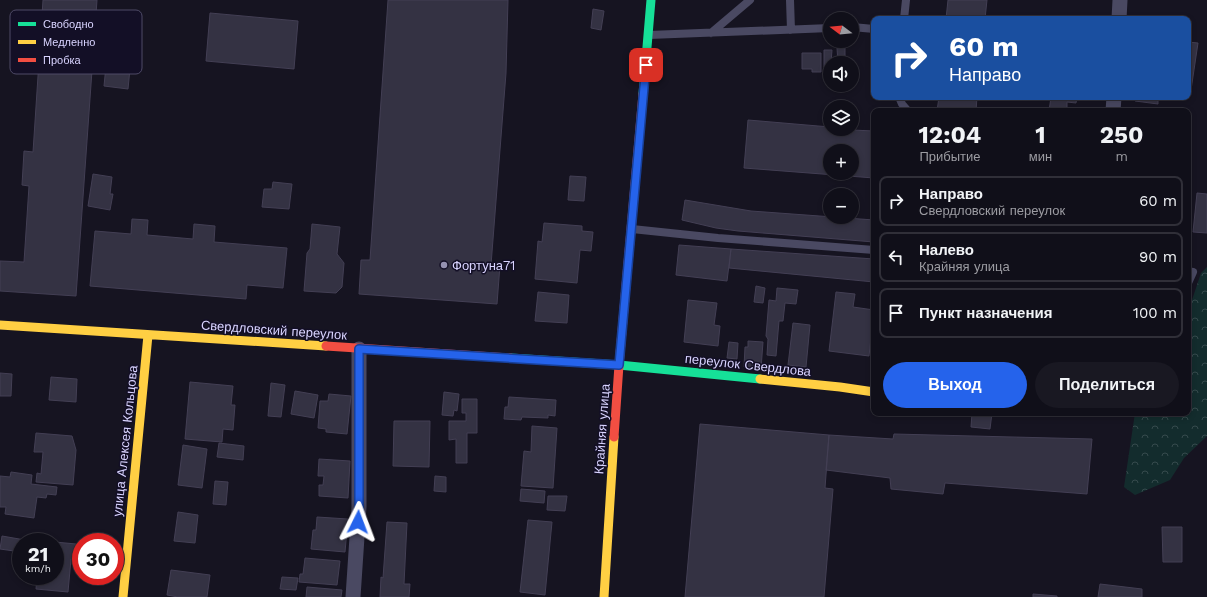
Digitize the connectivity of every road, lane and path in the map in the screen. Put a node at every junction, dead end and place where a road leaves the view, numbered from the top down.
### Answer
1 (651, 0) edge
2 (750, 0) edge
3 (790, 0) edge
4 (906, 0) edge
5 (1120, 0) edge
6 (904, 16) edge
7 (1119, 16) edge
8 (823, 28) edge
9 (859, 28) edge
10 (871, 29) edge
11 (791, 30) junction
12 (711, 33) junction
13 (648, 35) junction
14 (631, 229) junction
15 (871, 250) edge
16 (1193, 272) dead end
17 (1191, 276) edge
18 (0, 325) edge
19 (148, 335) junction
20 (359, 349) junction
21 (619, 365) junction
22 (871, 392) edge
23 (123, 597) edge
24 (353, 597) edge
25 (604, 597) edge

1 - 13 street, Крайняя улица
2 - 12 lane
3 - 11 lane
4 - 6 lane
5 - 7 street
8 - 11 lane
9 - 10 lane
11 - 12 lane
12 - 13 lane
13 - 14 street, Крайняя улица
14 - 15 lane
14 - 21 street, Крайняя улица
16 - 17 lane
18 - 19 street, Свердловский переулок
19 - 20 street, Свердловский переулок
19 - 23 street, улица Алексея Кольцова
20 - 21 street, Свердловский переулок
20 - 24 street
21 - 22 street, переулок Свердлова
21 - 25 street, Крайняя улица

